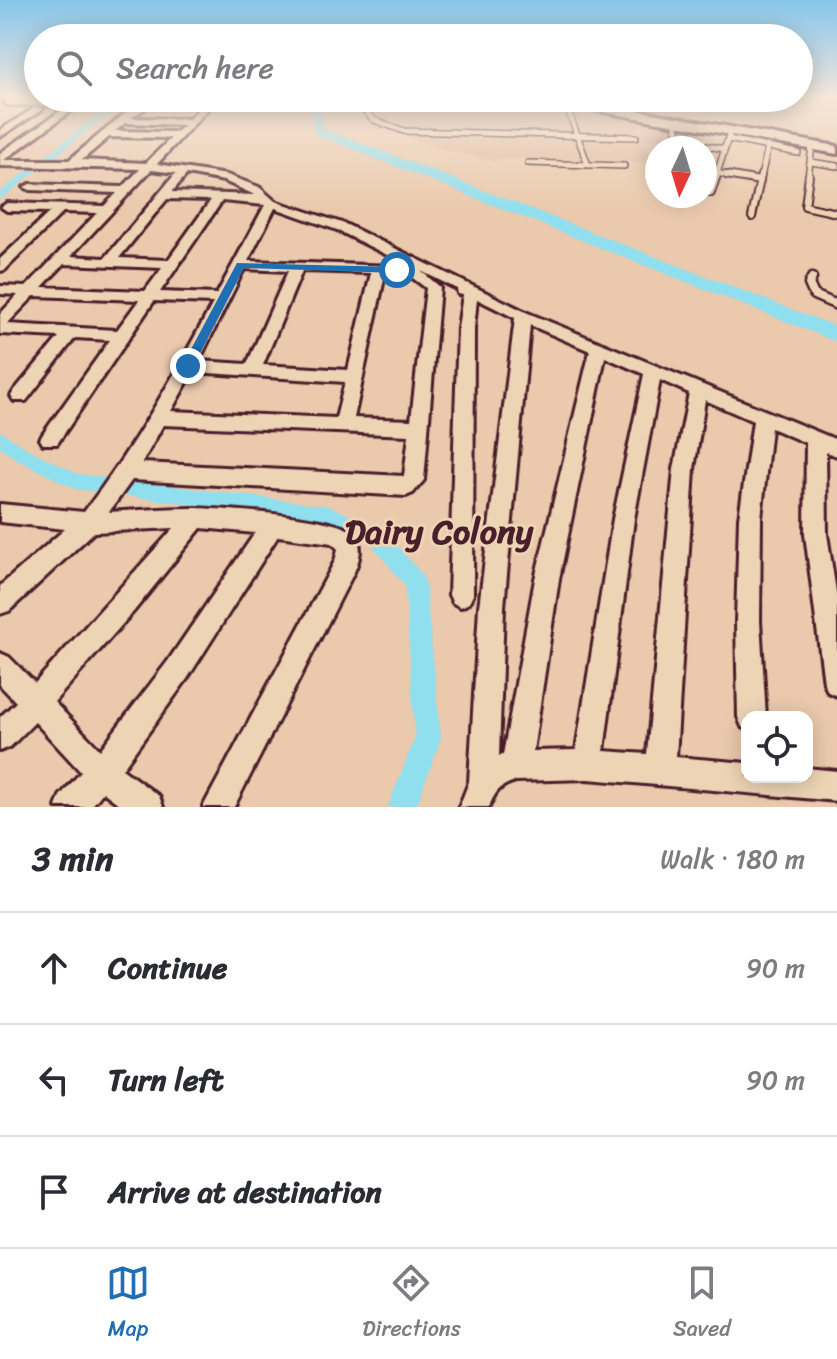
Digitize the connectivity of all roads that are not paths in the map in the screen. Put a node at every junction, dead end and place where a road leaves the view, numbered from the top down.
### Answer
1 (36, 135) edge
2 (105, 135) edge
3 (130, 135) edge
4 (142, 135) junction
5 (179, 135) joint
6 (530, 135) edge
7 (729, 135) junction
8 (757, 135) edge
9 (576, 136) junction
10 (636, 137) dead end
11 (131, 145) dead end
12 (768, 146) junction
13 (812, 146) junction
14 (717, 148) edge
15 (837, 148) edge
16 (725, 149) junction
17 (798, 153) dead end
18 (0, 161) edge
19 (811, 162) junction
20 (528, 163) dead end
21 (71, 164) junction
22 (588, 165) junction
23 (624, 166) dead end
24 (837, 166) edge
25 (145, 168) junction
26 (184, 170) junction
27 (717, 173) joint
28 (760, 181) junction
29 (30, 187) dead end
30 (124, 190) junction
31 (165, 195) junction
32 (219, 197) junction
33 (270, 202) junction
34 (7, 207) dead end
35 (61, 208) junction
36 (105, 210) junction
37 (837, 213) edge
38 (752, 217) dead end
39 (58, 260) junction
40 (109, 262) junction
41 (173, 264) junction
42 (241, 265) junction
43 (0, 267) edge
44 (296, 269) junction
45 (379, 270) junction
46 (812, 278) dead end
47 (0, 290) edge
48 (471, 290) junction
49 (27, 292) junction
50 (434, 292) junction
51 (151, 298) junction
52 (222, 299) junction
53 (837, 305) edge
54 (523, 316) junction
55 (0, 326) edge
56 (71, 333) junction
57 (124, 336) junction
58 (599, 348) junction
59 (188, 366) junction
60 (252, 372) junction
61 (653, 373) junction
62 (355, 377) junction
63 (698, 391) junction
64 (20, 396) dead end
65 (158, 418) junction
66 (763, 418) junction
67 (344, 423) junction
68 (418, 428) junction
69 (50, 439) dead end
70 (827, 444) edge
71 (127, 471) junction
72 (0, 513) edge
73 (196, 518) junction
74 (89, 522) junction
75 (273, 525) junction
76 (461, 595) dead end
77 (0, 602) edge
78 (0, 666) edge
79 (837, 683) edge
80 (35, 704) junction
81 (752, 711) edge
82 (0, 737) edge
83 (588, 764) junction
84 (516, 766) junction
85 (660, 770) junction
86 (102, 773) junction
87 (741, 778) edge
88 (801, 783) edge
89 (837, 786) edge
90 (479, 794) edge
91 (71, 807) edge
92 (148, 807) edge
93 (218, 807) edge

1 - 18 street
2 - 21 street
3 - 4 street
4 - 5 street
4 - 11 street
5 - 25 street
6 - 9 lane
7 - 12 lane
7 - 13 street
7 - 16 lane
8 - 15 street
9 - 10 lane
9 - 22 lane
12 - 17 lane
12 - 28 lane
13 - 15 street
13 - 19 lane
14 - 16 lane
16 - 27 lane
18 - 21 street
19 - 24 lane
19 - 37 lane
20 - 22 lane
21 - 25 street
22 - 23 lane
25 - 26 street
25 - 30 street
26 - 31 street
26 - 33 street
27 - 28 lane
28 - 38 lane
29 - 30 street
30 - 36 street
31 - 32 street
31 - 40 street
32 - 33 street
32 - 41 street
33 - 42 street
33 - 48 street
34 - 35 street
35 - 36 street
35 - 43 street
36 - 39 street
39 - 40 street
39 - 49 street
40 - 41 street
41 - 51 street
42 - 44 street
42 - 52 street
44 - 45 street
44 - 60 street
45 - 50 street
45 - 62 street
46 - 53 lane
47 - 49 street
48 - 50 street
48 - 54 street
48 - 76 street
49 - 51 street
49 - 55 street
50 - 68 street
51 - 52 street
51 - 57 street
52 - 59 street
54 - 58 street
54 - 90 street
55 - 56 street
56 - 57 street
56 - 64 street
57 - 69 street
58 - 61 street
58 - 84 street
59 - 60 street
59 - 65 street
60 - 62 street
61 - 63 street
61 - 83 street
62 - 67 street
63 - 66 street
63 - 85 street
65 - 67 street
65 - 71 street
66 - 70 street
66 - 81 street
67 - 68 street
68 - 71 street
70 - 79 street
71 - 74 street
72 - 74 street
73 - 74 street
73 - 75 street
73 - 80 street
74 - 77 street
75 - 86 street
75 - 93 street
78 - 80 street
80 - 82 street
80 - 86 street
83 - 84 street
83 - 85 street
84 - 90 street
85 - 87 street
86 - 91 street
86 - 92 street
88 - 89 street

